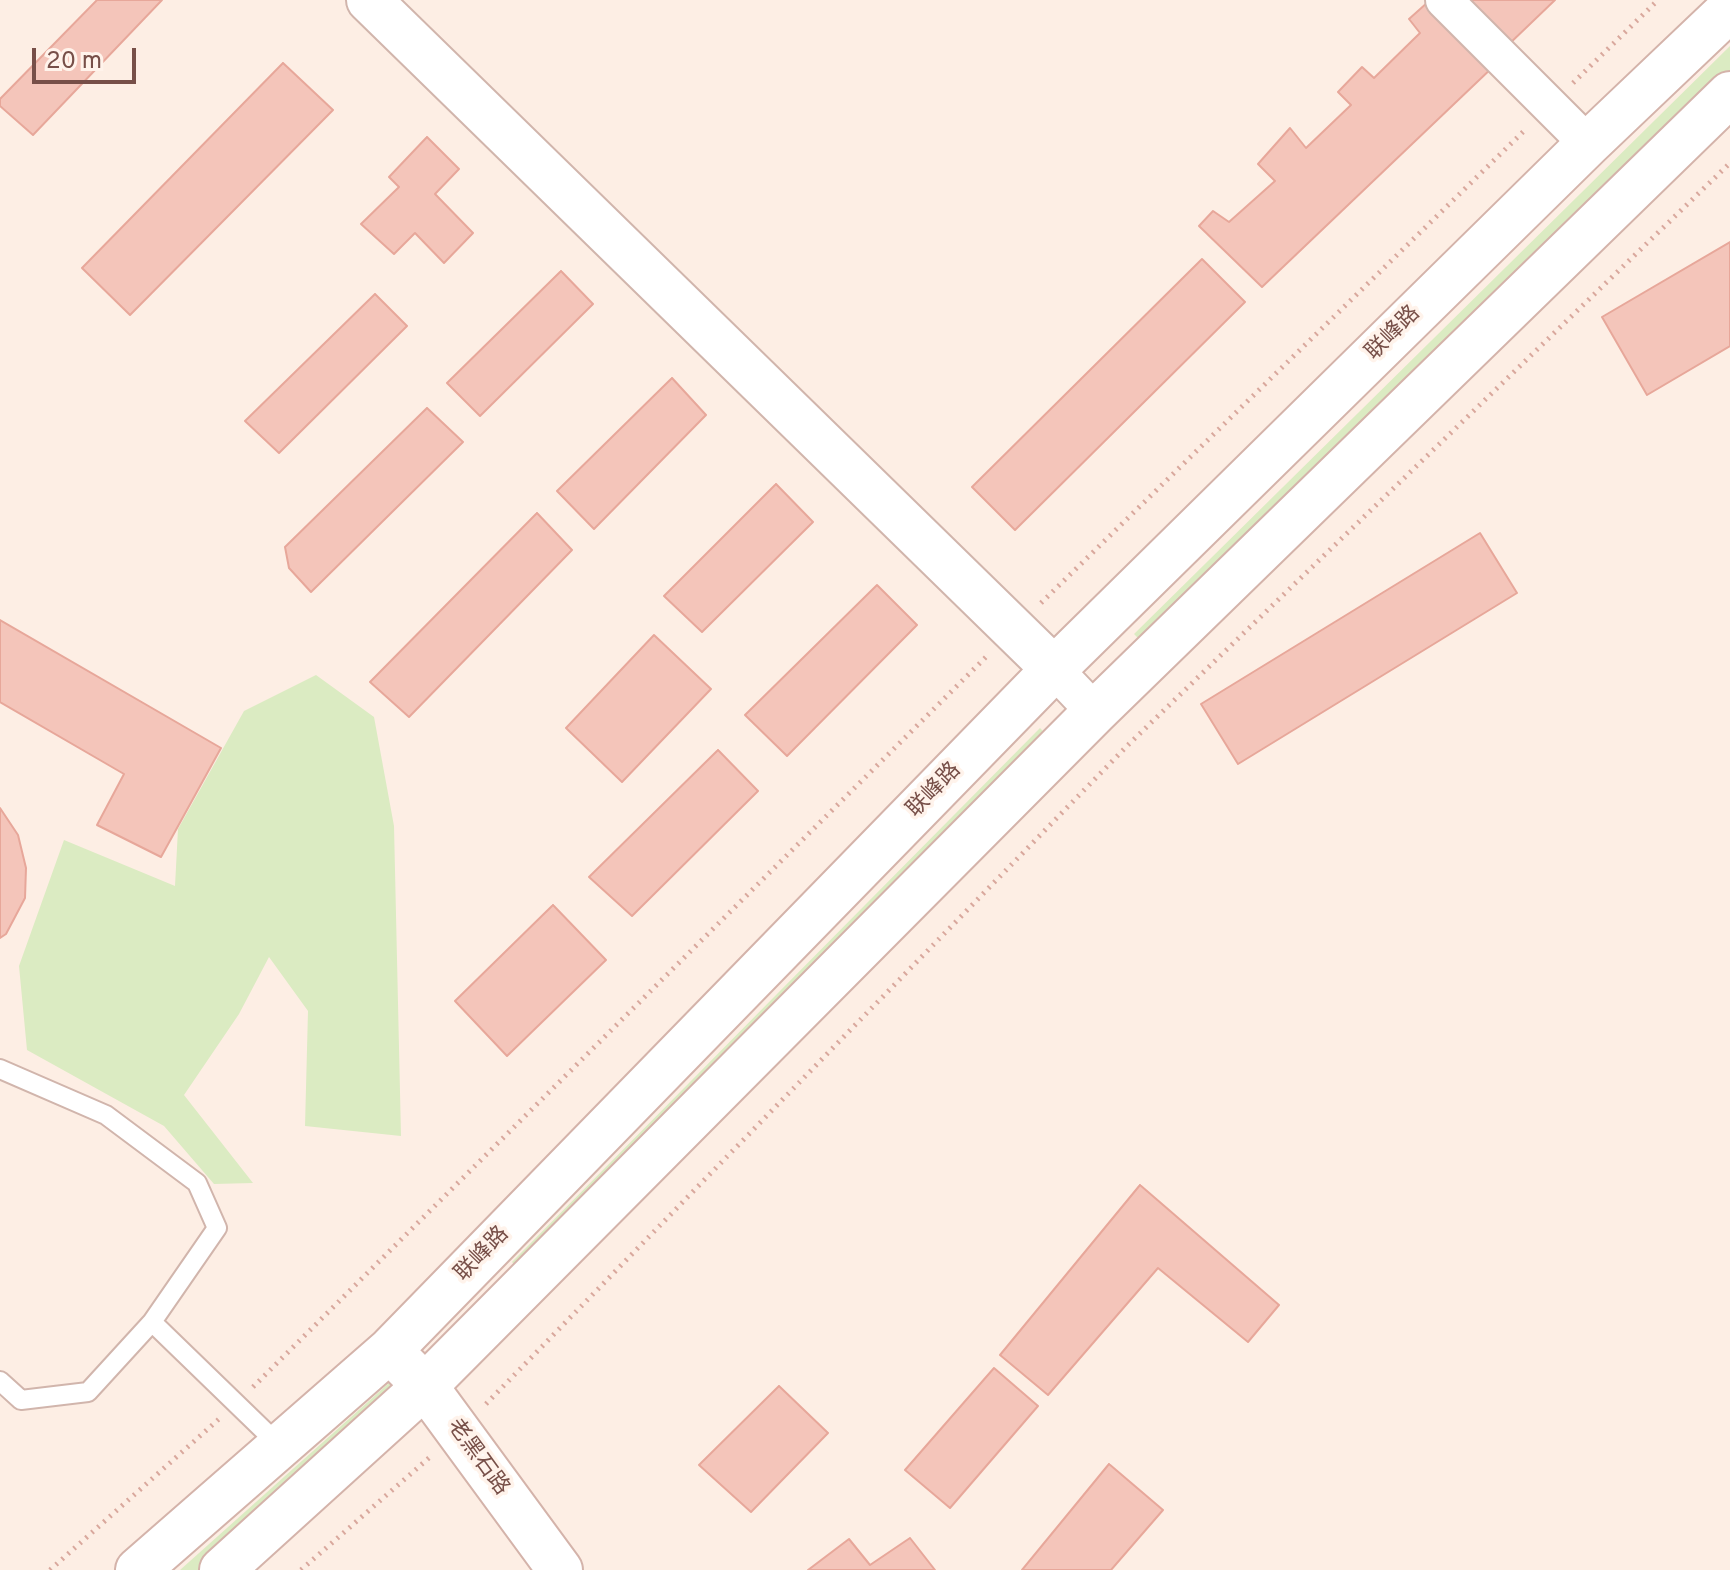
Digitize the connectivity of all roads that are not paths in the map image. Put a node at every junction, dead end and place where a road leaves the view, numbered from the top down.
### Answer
1 (369, 0) edge
2 (1444, 0) edge
3 (1730, 9) edge
4 (1730, 94) edge
5 (1588, 144) junction
6 (1054, 669) junction
7 (1095, 712) junction
8 (0, 1069) edge
9 (152, 1322) junction
10 (390, 1350) junction
11 (0, 1381) edge
12 (425, 1386) junction
13 (280, 1446) junction
14 (138, 1570) edge
15 (222, 1570) edge
16 (560, 1570) edge

1 - 6 main road
2 - 5 street
3 - 5 main road, 联峰路
4 - 7 main road
5 - 6 main road, 联峰路
6 - 7 street
6 - 10 main road, 联峰路
7 - 12 main road
8 - 9 lane
9 - 11 lane
9 - 13 lane
10 - 12 main road, 老黑石路
10 - 13 main road, 联峰路
12 - 15 main road
12 - 16 main road, 老黑石路
13 - 14 main road, 联峰路

